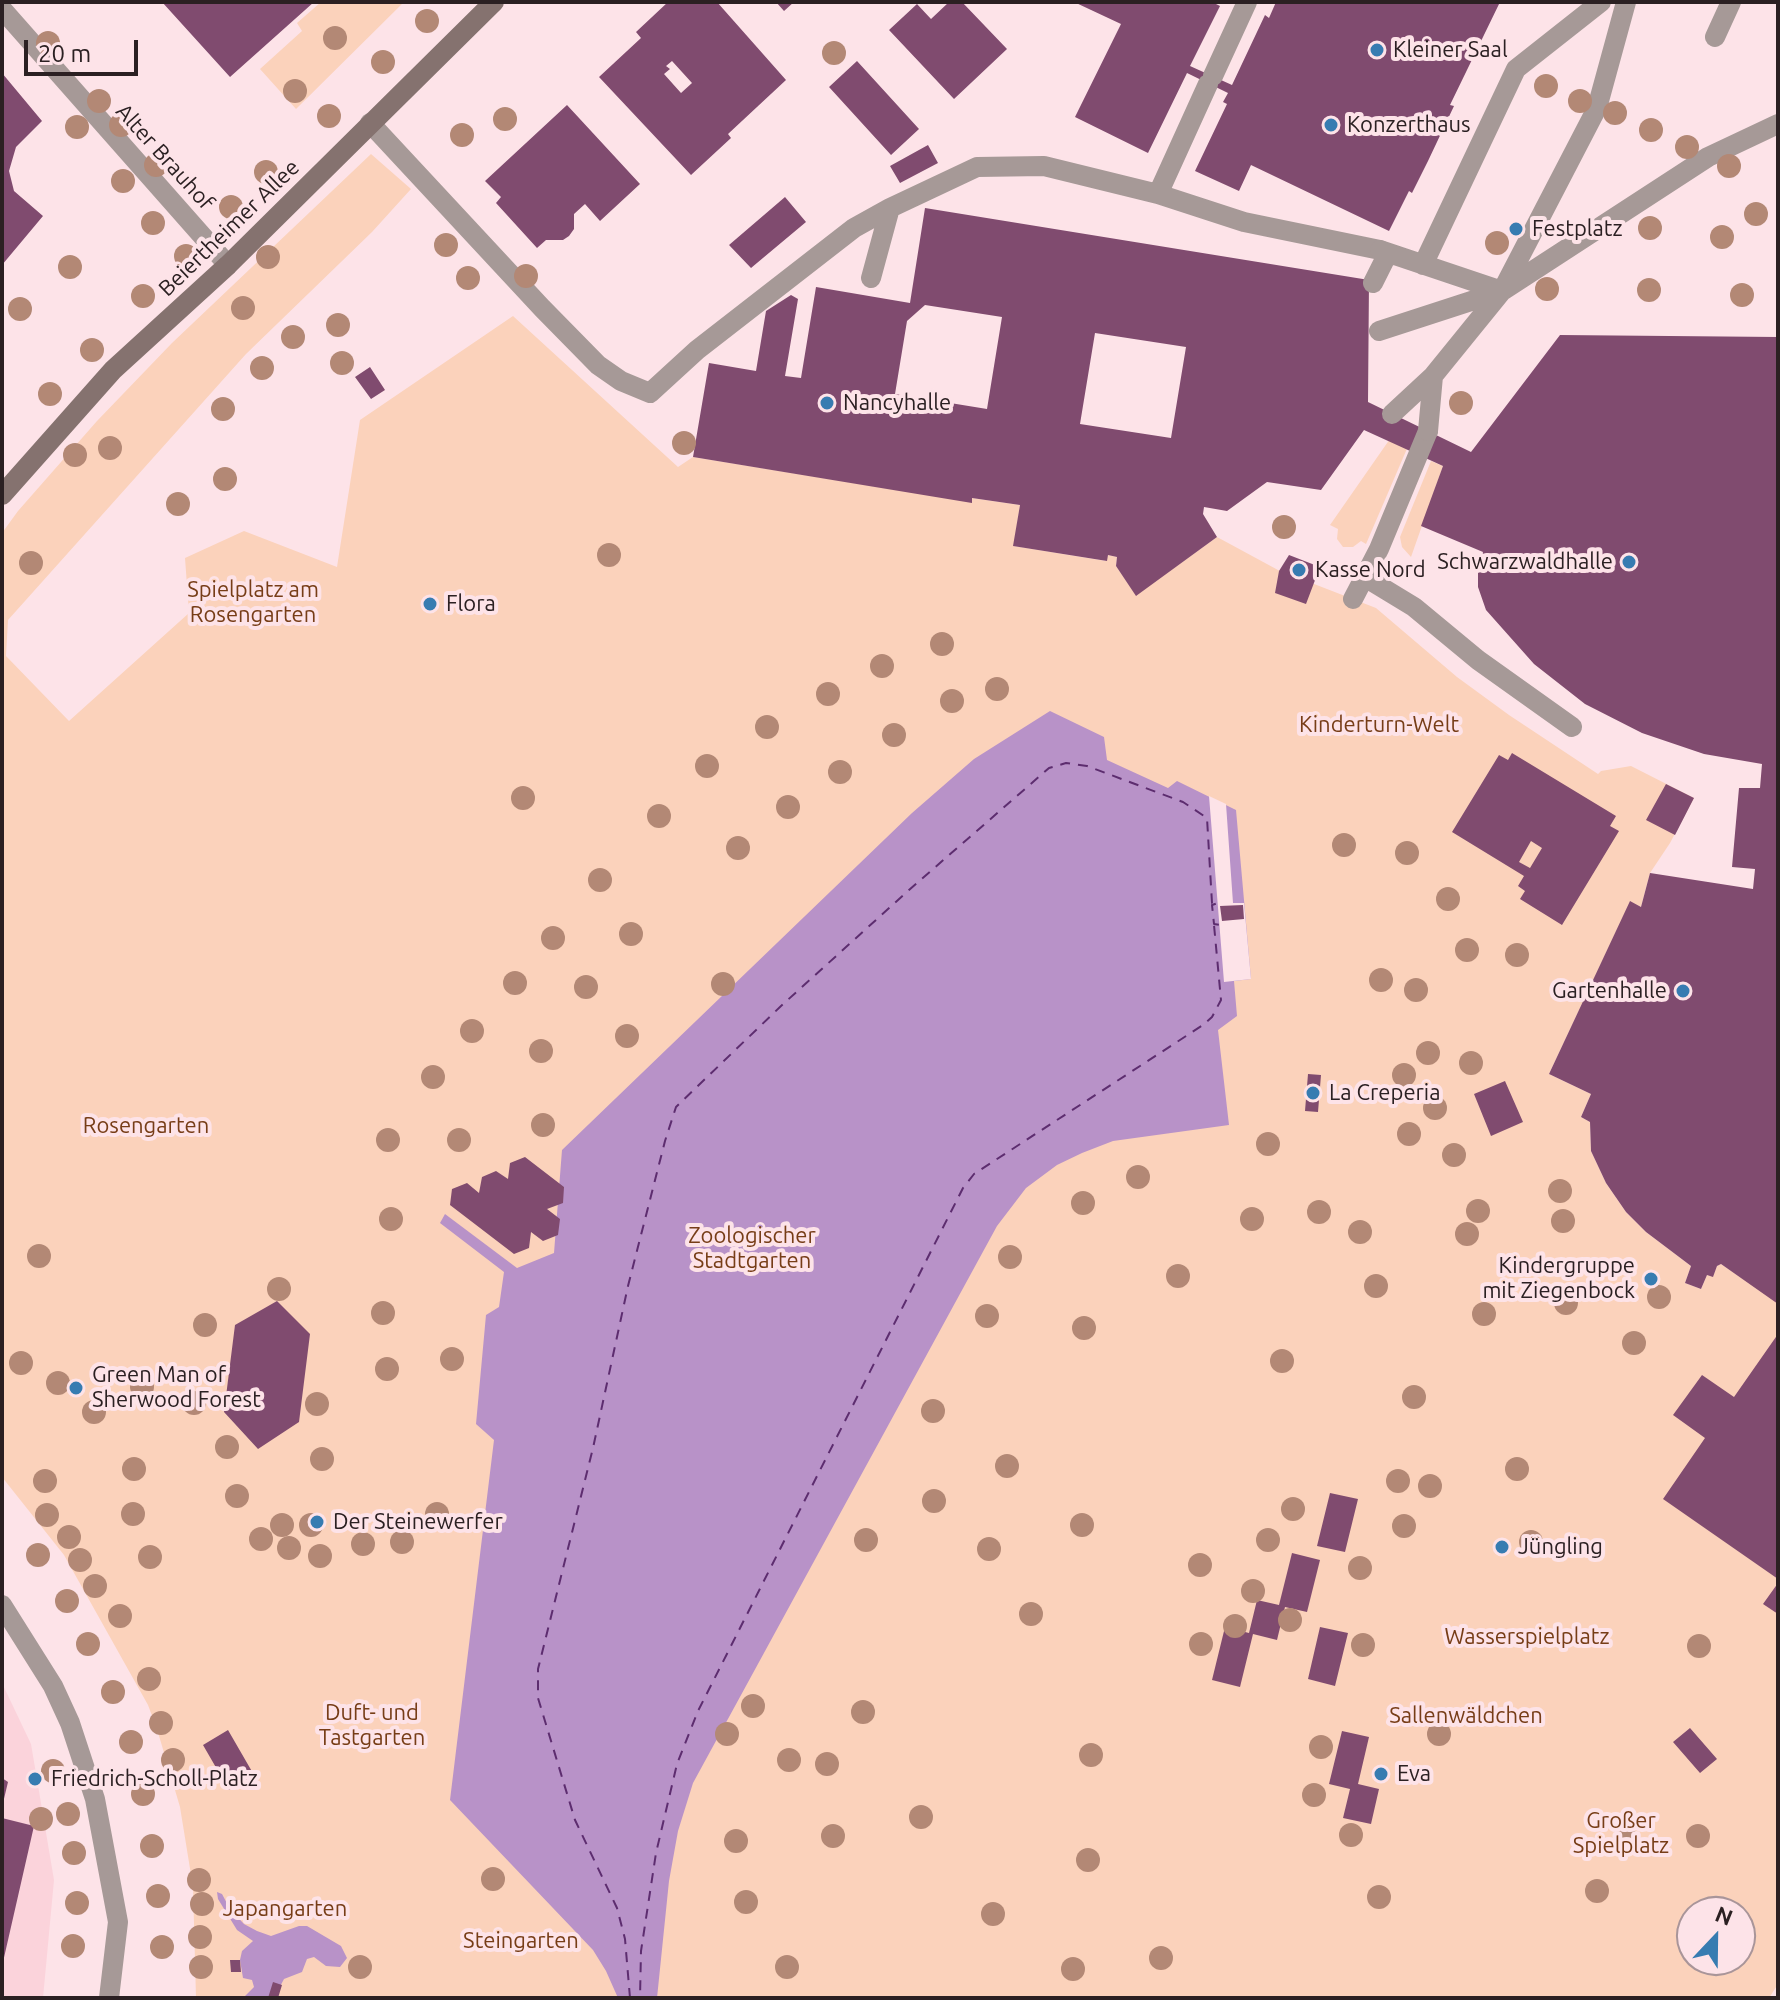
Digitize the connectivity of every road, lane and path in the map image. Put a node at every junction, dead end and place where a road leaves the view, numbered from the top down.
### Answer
1 (494, 2) edge
2 (1247, 2) edge
3 (1601, 2) edge
4 (1626, 2) edge
5 (1731, 2) edge
6 (2, 9) edge
7 (1715, 37) dead end
8 (370, 123) junction
9 (1778, 124) edge
10 (1158, 194) junction
11 (890, 208) junction
12 (1384, 252) junction
13 (228, 265) junction
14 (1423, 265) junction
15 (871, 278) dead end
16 (1373, 283) dead end
17 (1502, 291) junction
18 (1379, 331) dead end
19 (1433, 376) junction
20 (1392, 414) dead end
21 (2, 495) edge
22 (1363, 576) junction
23 (1353, 599) dead end
24 (1572, 727) dead end
25 (2, 1605) edge
26 (109, 1998) edge

1 - 8 street, Beiertheimer Allee
2 - 10 street
3 - 14 street
4 - 17 street
5 - 7 street
6 - 13 street, Alter Brauhof
8 - 11 street
8 - 13 street, Beiertheimer Allee
9 - 17 street
10 - 11 street
10 - 12 street
11 - 15 street
12 - 14 street
12 - 16 street
13 - 21 street, Beiertheimer Allee
14 - 17 street
17 - 18 street
17 - 19 street
19 - 20 street
19 - 22 street
22 - 23 street
22 - 24 street
25 - 26 street

